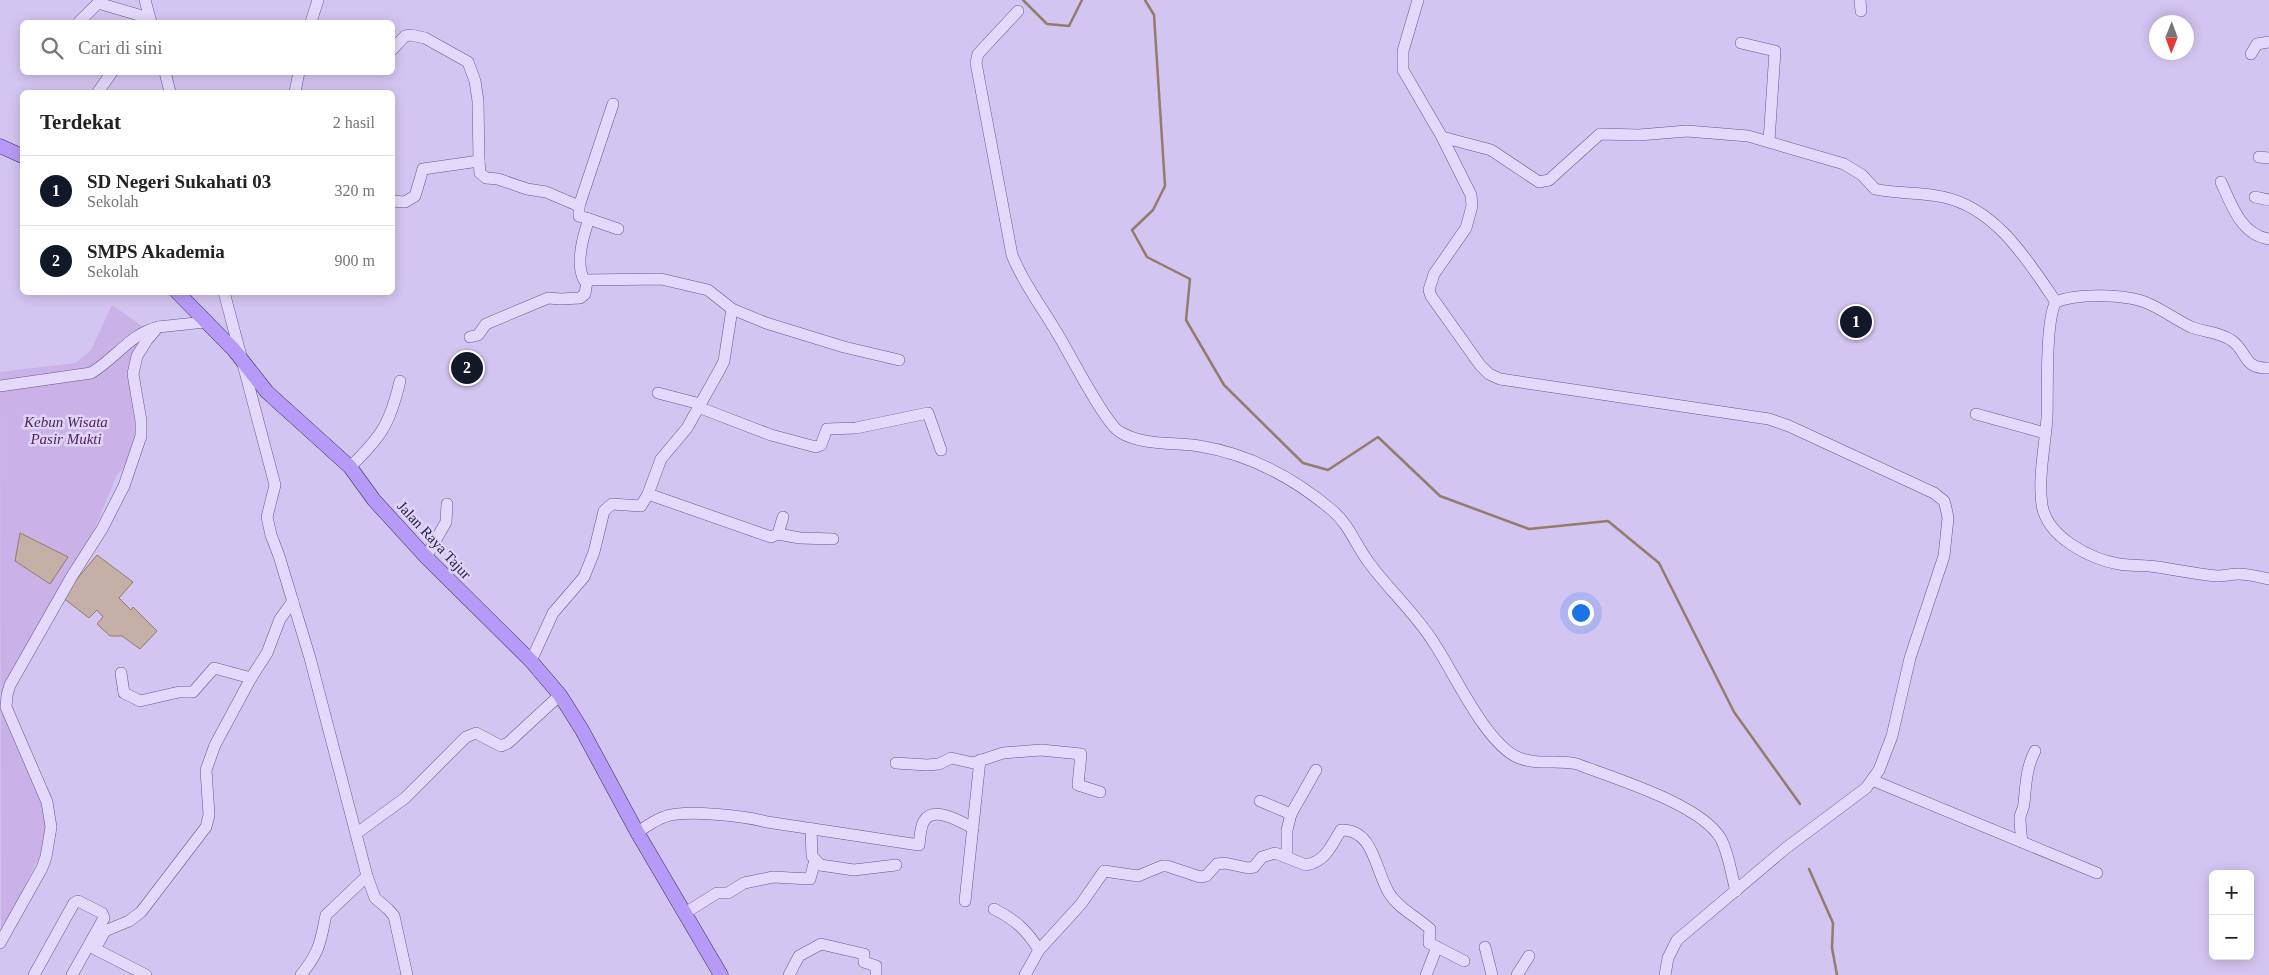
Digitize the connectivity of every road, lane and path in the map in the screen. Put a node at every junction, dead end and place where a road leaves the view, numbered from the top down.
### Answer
1 (145, 0) edge
2 (318, 0) edge
3 (1418, 0) edge
4 (1018, 11) dead end
5 (81, 20) edge
6 (146, 20) edge
7 (312, 20) edge
8 (2269, 42) edge
9 (1741, 43) dead end
10 (395, 47) edge
11 (2252, 54) dead end
12 (110, 75) edge
13 (166, 75) edge
14 (298, 75) edge
15 (99, 90) edge
16 (170, 90) edge
17 (295, 90) edge
18 (613, 104) dead end
19 (1442, 137) junction
20 (1769, 141) junction
21 (0, 146) edge
22 (20, 155) edge
23 (479, 162) junction
24 (2221, 182) dead end
25 (2255, 197) dead end
26 (2269, 200) edge
27 (395, 201) edge
28 (579, 206) junction
29 (589, 219) junction
30 (618, 229) dead end
31 (2269, 239) edge
32 (587, 281) junction
33 (180, 295) edge
34 (225, 295) edge
35 (2056, 302) junction
36 (732, 309) junction
37 (205, 322) junction
38 (158, 328) junction
39 (470, 337) dead end
40 (241, 360) junction
41 (899, 360) dead end
42 (2269, 368) edge
43 (400, 381) dead end
44 (0, 386) edge
45 (658, 393) dead end
46 (699, 406) junction
47 (1976, 414) dead end
48 (2045, 433) junction
49 (942, 450) dead end
50 (350, 467) junction
51 (648, 494) junction
52 (446, 504) dead end
53 (783, 517) dead end
54 (778, 534) junction
55 (833, 539) dead end
56 (426, 557) junction
57 (2269, 579) edge
58 (293, 601) junction
59 (531, 661) junction
60 (121, 673) dead end
61 (251, 678) junction
62 (560, 695) junction
63 (2035, 751) dead end
64 (980, 760) junction
65 (896, 763) dead end
66 (1316, 770) dead end
67 (1872, 780) junction
68 (1100, 792) dead end
69 (1260, 801) dead end
70 (1291, 814) junction
71 (812, 828) junction
72 (973, 828) junction
73 (637, 832) junction
74 (357, 833) junction
75 (2022, 842) junction
76 (1287, 857) junction
77 (815, 860) junction
78 (896, 865) dead end
79 (2097, 873) dead end
80 (367, 876) junction
81 (1736, 891) junction
82 (966, 901) dead end
83 (994, 909) dead end
84 (685, 912) junction
85 (0, 943) edge
86 (1436, 947) junction
87 (1485, 947) dead end
88 (1039, 950) junction
89 (1529, 956) dead end
90 (1464, 961) dead end
91 (34, 975) edge
92 (72, 975) edge
93 (146, 975) edge
94 (301, 975) edge
95 (407, 975) edge
96 (721, 975) edge
97 (789, 975) edge
98 (876, 975) edge
99 (1025, 975) edge
100 (1426, 975) edge
101 (1492, 975) edge
102 (1517, 975) edge
103 (1665, 975) edge

1 - 6 street
2 - 7 street
3 - 19 street
4 - 81 street
5 - 6 street
8 - 11 street
9 - 20 street
10 - 23 street
12 - 15 street
13 - 16 street
14 - 17 street
18 - 28 street
19 - 20 street
19 - 67 street
20 - 35 street
21 - 22 main road
23 - 27 street
23 - 28 street
24 - 31 street
25 - 26 street
28 - 29 street
29 - 30 street
29 - 32 street
32 - 36 street
32 - 39 street
33 - 37 main road, Jalan Raya Tajur
34 - 40 street
35 - 42 street
35 - 48 street
36 - 41 street
36 - 46 street
37 - 38 street
37 - 40 main road, Jalan Raya Tajur
38 - 44 street
38 - 85 street
40 - 50 main road, Jalan Raya Tajur
40 - 58 street
43 - 50 street
45 - 46 street
46 - 49 street
46 - 51 street
47 - 48 street
48 - 57 street
50 - 56 main road, Jalan Raya Tajur
51 - 54 street
51 - 59 street
52 - 56 street
53 - 54 street
54 - 55 street
56 - 59 main road, Jalan Raya Tajur
58 - 61 street
58 - 74 street
59 - 62 main road, Jalan Raya Tajur
60 - 61 street
61 - 93 street
62 - 73 main road, Jalan Raya Tajur
62 - 74 street
63 - 75 street
64 - 65 street
64 - 68 street
64 - 72 street
66 - 70 street
67 - 75 street
67 - 81 street
69 - 70 street
70 - 76 street
71 - 72 street
71 - 73 street
71 - 77 street
72 - 82 street
73 - 84 main road, Jalan Raya Tajur
74 - 80 street
75 - 79 street
76 - 86 street
76 - 88 street
77 - 78 street
77 - 84 street
80 - 94 street
80 - 95 street
81 - 103 street
83 - 88 street
84 - 96 main road, Jalan Raya Tajur
86 - 90 street
86 - 100 street
87 - 101 street
88 - 99 street
89 - 102 street
91 - 92 street
97 - 98 street

